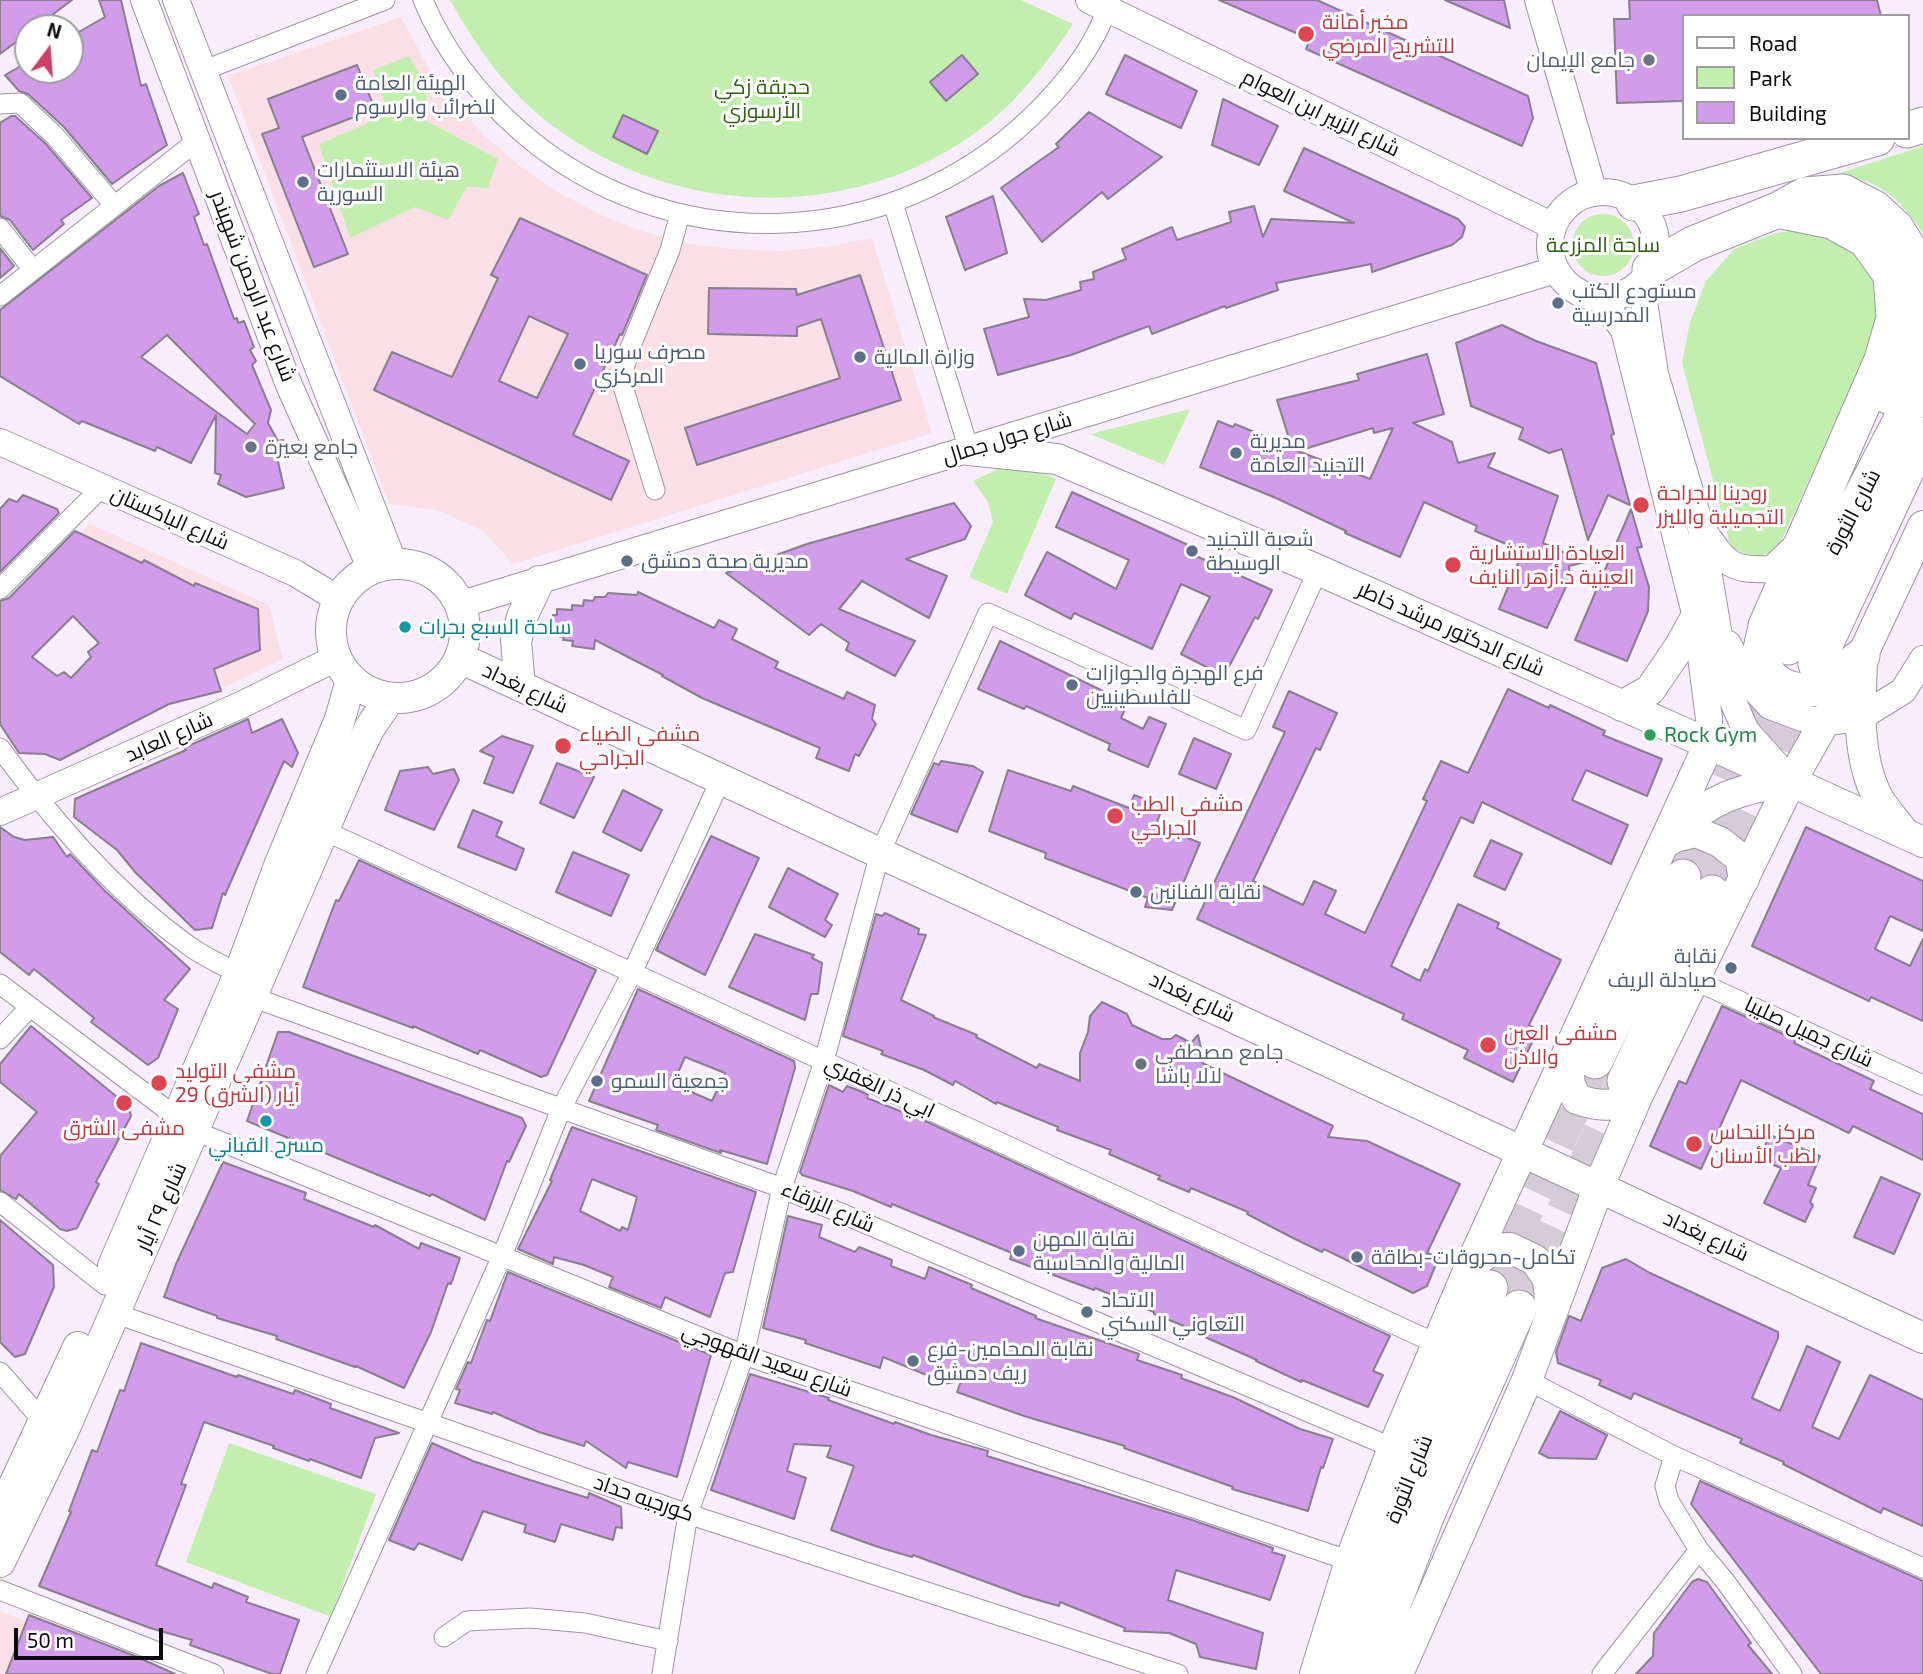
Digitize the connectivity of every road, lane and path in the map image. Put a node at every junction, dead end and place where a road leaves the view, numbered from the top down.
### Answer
1 (144, 0) edge
2 (176, 0) edge
3 (385, 0) edge
4 (423, 0) edge
5 (1538, 0) edge
6 (1102, 3) edge
7 (202, 71) junction
8 (0, 104) edge
9 (198, 140) junction
10 (1870, 140) edge
11 (1797, 160) junction
12 (1594, 193) junction
13 (1681, 194) junction
14 (1791, 202) junction
15 (893, 203) junction
16 (1634, 203) junction
17 (114, 205) junction
18 (680, 214) junction
19 (1553, 226) junction
20 (0, 228) edge
21 (1693, 244) junction
22 (33, 270) junction
23 (1555, 270) junction
24 (1646, 275) junction
25 (0, 296) edge
26 (1600, 298) junction
27 (1923, 378) edge
28 (1923, 435) edge
29 (0, 442) edge
30 (968, 450) junction
31 (102, 487) junction
32 (655, 490) dead end
33 (1923, 526) edge
34 (1701, 528) junction
35 (1804, 538) junction
36 (382, 566) junction
37 (1318, 570) junction
38 (538, 581) junction
39 (1815, 585) junction
40 (0, 589) edge
41 (338, 599) junction
42 (459, 605) junction
43 (1707, 621) junction
44 (1862, 656) junction
45 (460, 657) junction
46 (1923, 659) edge
47 (344, 669) junction
48 (520, 686) junction
49 (1913, 691) edge
50 (390, 698) junction
51 (1622, 706) junction
52 (1859, 718) junction
53 (1827, 722) junction
54 (1709, 744) junction
55 (0, 748) edge
56 (721, 779) junction
57 (1791, 781) junction
58 (35, 796) junction
59 (0, 812) edge
60 (323, 831) junction
61 (1914, 838) edge
62 (1667, 843) junction
63 (880, 853) junction
64 (1744, 879) junction
65 (632, 973) junction
66 (1694, 980) junction
67 (0, 984) edge
68 (246, 985) junction
69 (30, 1007) junction
70 (0, 1039) edge
71 (1581, 1059) junction
72 (824, 1061) junction
73 (1923, 1085) edge
74 (1631, 1089) junction
75 (561, 1109) junction
76 (185, 1125) junction
77 (1524, 1151) junction
78 (1599, 1186) junction
79 (782, 1188) junction
80 (0, 1202) edge
81 (502, 1256) junction
82 (1481, 1276) junction
83 (109, 1299) junction
84 (1535, 1310) junction
85 (1923, 1338) edge
86 (1437, 1343) junction
87 (744, 1355) junction
88 (0, 1372) edge
89 (1527, 1380) junction
90 (44, 1422) junction
91 (427, 1423) junction
92 (1393, 1448) junction
93 (1674, 1456) junction
94 (688, 1514) junction
95 (0, 1515) edge
96 (1699, 1550) junction
97 (1350, 1561) junction
98 (0, 1562) edge
99 (1923, 1568) edge
100 (0, 1590) edge
101 (444, 1637) dead end
102 (668, 1641) junction
103 (214, 1674) edge
104 (316, 1674) edge
105 (662, 1674) edge
106 (1178, 1674) edge
107 (1315, 1674) edge
108 (1338, 1674) edge
109 (1367, 1674) edge
110 (1398, 1674) edge
111 (1602, 1674) edge
112 (1792, 1674) edge

1 - 9 main road, شارع عبد الرحمن شهبندر
2 - 7 main road, شارع عبد الرحمن شهبندر
3 - 7 street
4 - 18 street
5 - 12 main road
6 - 15 street
6 - 19 main road, شارع الزبير ابن العوام
7 - 36 main road, شارع عبد الرحمن شهبندر
8 - 17 street
9 - 17 street
9 - 36 main road, شارع عبد الرحمن شهبندر
10 - 11 highway
11 - 13 highway
11 - 14 highway
12 - 16 main road
12 - 19 main road
13 - 16 highway
13 - 21 highway
14 - 21 highway
14 - 35 highway
14 - 39 highway
15 - 18 street
15 - 30 street
16 - 24 main road
17 - 22 street
18 - 32 street
19 - 23 main road
20 - 22 street
21 - 24 highway
22 - 25 street
23 - 26 main road
23 - 30 main road, شارع جول جمال
24 - 26 main road
24 - 34 main road
26 - 43 main road
27 - 39 highway, شارع الثورة
28 - 39 highway, شارع الثورة
29 - 31 main road, شارع الباكستان
30 - 37 main road, شارع الدكتور مرشد خاطر
30 - 38 main road, شارع جول جمال
31 - 40 street
31 - 41 main road, شارع الباكستان
33 - 44 main road
34 - 35 main road
34 - 43 main road
35 - 44 highway
36 - 41 main road
36 - 42 main road
37 - 51 main road, شارع الدكتور مرشد خاطر
37 - 63 street
38 - 42 main road, شارع جول جمال
38 - 48 main road
41 - 47 main road
42 - 45 main road
43 - 51 main road
43 - 53 main road
43 - 54 main road
43 - 57 main road
44 - 52 main road
44 - 53 main road
45 - 48 main road, شارع بغداد
45 - 50 main road
46 - 49 main road
47 - 50 main road
47 - 58 main road, شارع العابد
47 - 68 main road, شارع ٢٩ أيار
48 - 56 main road, شارع بغداد
49 - 52 main road
50 - 60 main road, شارع ٢٩ أيار
51 - 54 main road, شارع الدكتور مرشد خاطر
52 - 53 main road
52 - 61 main road
53 - 57 main road
54 - 57 main road, شارع الدكتور مرشد خاطر
54 - 62 main road
55 - 58 street, شارع الزرقاء
56 - 63 main road, شارع بغداد
56 - 65 street
57 - 61 main road, شارع الدكتور مرشد خاطر
57 - 62 main road
57 - 64 main road
58 - 59 main road, شارع العابد
58 - 68 street, شارع الزرقاء
60 - 65 street, ابي ذر الغفري
60 - 68 main road, شارع ٢٩ أيار
62 - 64 main road
62 - 71 main road
63 - 72 street
63 - 77 main road, شارع بغداد
64 - 66 main road
65 - 72 street, ابي ذر الغفري
65 - 75 street
66 - 73 street, شارع جميل صليبا
66 - 74 main road
67 - 69 street, شارع سعيد القهوجي
68 - 75 street, شارع الزرقاء
68 - 76 main road, شارع ٢٩ أيار
69 - 70 street
69 - 76 street, شارع سعيد القهوجي
71 - 74 main road
71 - 74 highway
71 - 77 main road
72 - 79 street
72 - 86 street, ابي ذر الغفري
74 - 78 main road
75 - 79 street, شارع الزرقاء
75 - 81 street
76 - 81 street, شارع سعيد القهوجي
76 - 83 main road, شارع ٢٩ أيار
77 - 78 main road, شارع بغداد
77 - 82 main road
78 - 84 main road
78 - 85 main road, شارع بغداد
79 - 87 street
79 - 92 street, شارع الزرقاء
80 - 83 street, كورجيه حداد
81 - 87 street, شارع سعيد القهوجي
81 - 91 street
82 - 84 main road
82 - 86 main road
82 - 108 highway, شارع الثورة
83 - 90 main road, شارع ٢٩ أيار
83 - 91 street, كورجيه حداد
83 - 98 main road, شارع ٢٩ أيار
84 - 89 main road
84 - 109 highway, شارع الثورة
86 - 92 main road
87 - 94 street
87 - 97 street, شارع سعيد القهوجي
88 - 90 street
89 - 93 street
89 - 110 main road
90 - 95 main road, شارع ٢٩ أيار
91 - 94 street, كورجيه حداد
91 - 104 street
92 - 97 main road
93 - 96 street
93 - 99 street
94 - 102 street
94 - 106 street, كورجيه حداد
96 - 111 street
96 - 112 street
97 - 107 main road
100 - 103 street
101 - 102 street
102 - 105 street

